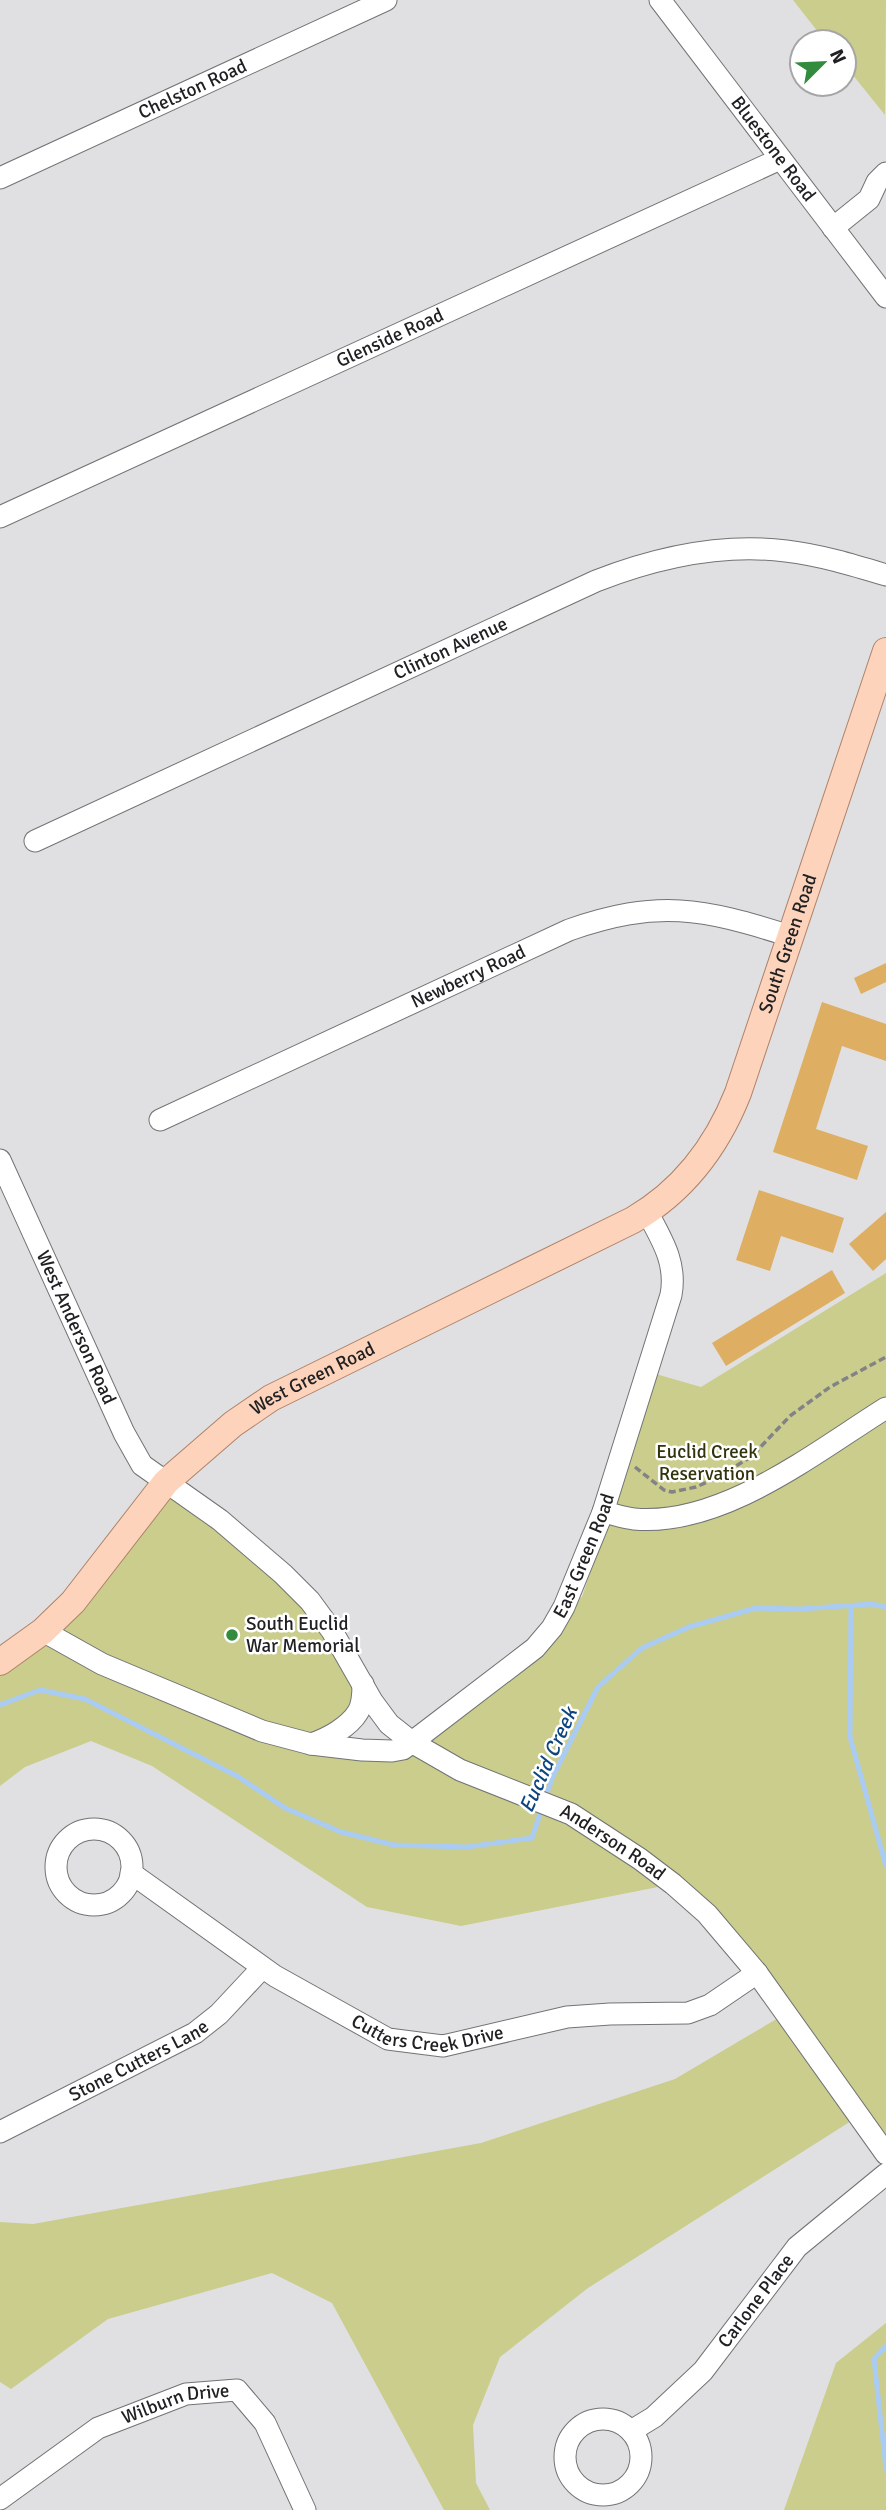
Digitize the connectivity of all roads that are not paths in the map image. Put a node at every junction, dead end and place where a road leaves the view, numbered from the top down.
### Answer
1 (386, 0) edge
2 (660, 0) edge
3 (780, 159) junction
4 (886, 173) edge
5 (0, 178) edge
6 (833, 228) junction
7 (886, 297) edge
8 (0, 517) edge
9 (886, 575) edge
10 (886, 651) edge
11 (35, 841) dead end
12 (790, 936) junction
13 (160, 1121) dead end
14 (0, 1160) edge
15 (647, 1212) junction
16 (886, 1408) edge
17 (166, 1482) junction
18 (603, 1512) junction
19 (43, 1631) junction
20 (0, 1662) edge
21 (363, 1684) junction
22 (413, 1743) junction
23 (311, 1744) junction
24 (131, 1873) dead end
25 (262, 1968) junction
26 (757, 1973) junction
27 (0, 2132) edge
28 (886, 2154) edge
29 (886, 2175) edge
30 (631, 2431) dead end
31 (0, 2499) edge
32 (304, 2510) edge

1 - 5 street, Chelston Road
2 - 3 street, Bluestone Road
3 - 6 street, Bluestone Road
3 - 8 street, Glenside Road
4 - 6 street
6 - 7 street, Bluestone Road
9 - 11 street, Clinton Avenue
10 - 12 main road, South Green Road
12 - 13 street, Newberry Road
12 - 15 main road, South Green Road
14 - 17 street, West Anderson Road
15 - 17 main road, West Green Road
15 - 18 street, East Green Road
16 - 18 street
17 - 19 main road, West Green Road
17 - 21 street, Anderson Road
18 - 22 street, East Green Road
19 - 20 main road
19 - 23 street, East Green Road
21 - 22 street, Anderson Road
21 - 23 street
22 - 23 street, East Green Road
22 - 26 street, Anderson Road
24 - 25 street, Cutters Creek Drive
25 - 26 street, Cutters Creek Drive
25 - 27 street, Stone Cutters Lane
26 - 28 street, Anderson Road
29 - 30 street, Carlone Place
31 - 32 street, Wilburn Drive

